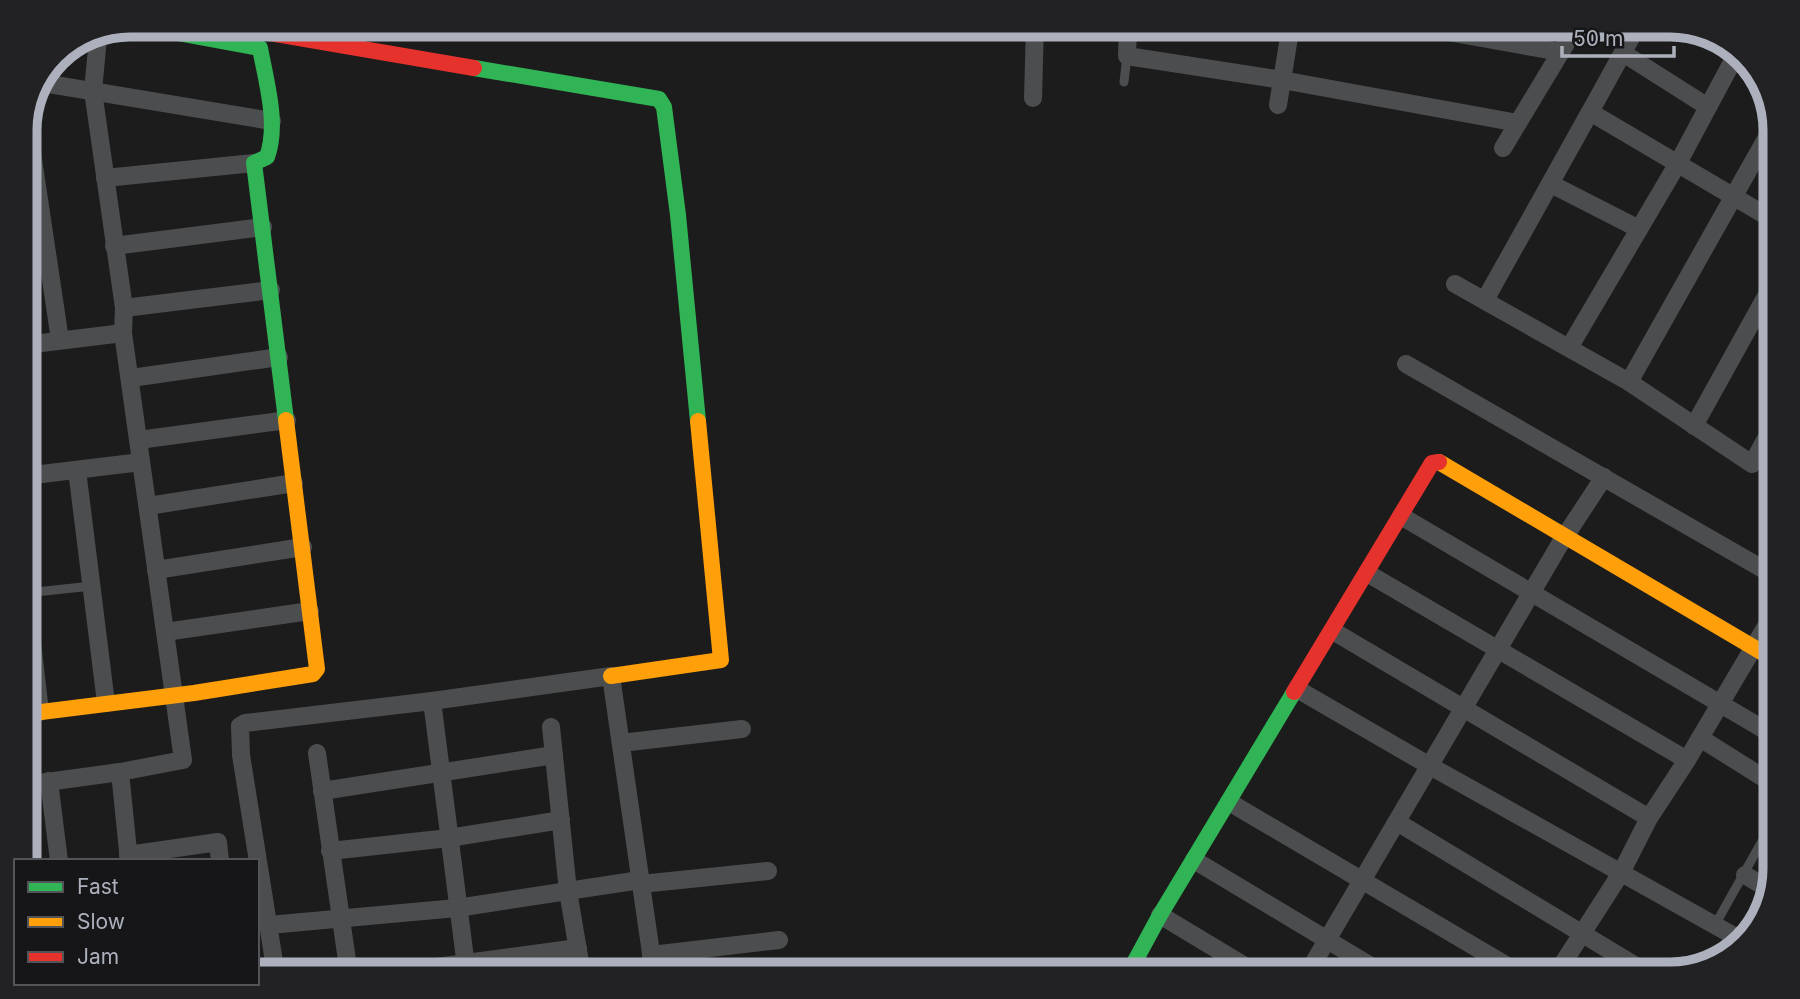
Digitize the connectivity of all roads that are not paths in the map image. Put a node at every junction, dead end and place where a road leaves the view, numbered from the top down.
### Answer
1 (202, 37) edge
2 (299, 37) edge
3 (1034, 37) edge
4 (1128, 37) edge
5 (1289, 37) edge
6 (1479, 37) edge
7 (1569, 37) edge
8 (1631, 37) edge
9 (98, 43) edge
10 (1560, 52) junction
11 (1623, 52) junction
12 (1127, 56) junction
13 (1733, 61) edge
14 (1282, 80) junction
15 (1124, 82) dead end
16 (49, 84) edge
17 (93, 91) junction
18 (1032, 98) dead end
19 (1278, 105) dead end
20 (1708, 107) junction
21 (1590, 112) junction
22 (272, 121) junction
23 (1518, 123) junction
24 (1763, 144) edge
25 (1503, 148) dead end
26 (254, 163) junction
27 (1678, 163) junction
28 (105, 178) junction
29 (1551, 184) junction
30 (37, 185) edge
31 (1733, 197) junction
32 (1763, 214) edge
33 (262, 227) junction
34 (1639, 229) junction
35 (114, 246) junction
36 (1455, 284) dead end
37 (271, 290) junction
38 (1485, 300) junction
39 (1763, 302) edge
40 (124, 308) junction
41 (123, 333) junction
42 (60, 340) junction
43 (37, 343) edge
44 (1569, 348) junction
45 (279, 357) junction
46 (1406, 364) dead end
47 (131, 378) junction
48 (1629, 382) junction
49 (287, 420) junction
50 (1694, 426) junction
51 (139, 440) junction
52 (1763, 444) edge
53 (141, 462) junction
54 (77, 470) junction
55 (37, 475) edge
56 (1604, 477) junction
57 (295, 483) junction
58 (148, 506) junction
59 (1401, 516) junction
60 (1565, 536) junction
61 (303, 547) junction
62 (1763, 569) edge
63 (156, 570) junction
64 (1367, 573) junction
65 (92, 586) junction
66 (37, 587) edge
67 (1532, 592) junction
68 (310, 611) junction
69 (1333, 631) junction
70 (166, 632) junction
71 (1763, 632) edge
72 (1754, 647) junction
73 (1498, 650) junction
74 (1763, 653) edge
75 (611, 676) junction
76 (1297, 689) junction
77 (173, 695) junction
78 (432, 701) junction
79 (1721, 703) junction
80 (106, 704) junction
81 (1464, 707) junction
82 (37, 712) edge
83 (551, 727) dead end
84 (1763, 729) edge
85 (742, 730) dead end
86 (1700, 737) junction
87 (621, 743) junction
88 (317, 753) dead end
89 (554, 755) junction
90 (1687, 761) junction
91 (1430, 766) junction
92 (120, 772) junction
93 (441, 773) junction
94 (1763, 777) edge
95 (49, 781) junction
96 (37, 783) edge
97 (321, 791) junction
98 (1228, 802) junction
99 (1649, 818) junction
100 (561, 820) junction
101 (1397, 822) junction
102 (449, 838) junction
103 (1763, 842) edge
104 (330, 851) junction
105 (128, 858) edge
106 (60, 859) edge
107 (220, 859) edge
108 (258, 859) edge
109 (1194, 860) junction
110 (259, 864) edge
111 (768, 871) dead end
112 (1621, 873) junction
113 (1745, 875) junction
114 (1363, 880) junction
115 (640, 882) junction
116 (1762, 885) edge
117 (568, 891) junction
118 (457, 908) junction
119 (1160, 915) junction
120 (340, 919) junction
121 (269, 925) junction
122 (1715, 925) junction
123 (1583, 935) junction
124 (1735, 936) edge
125 (779, 940) dead end
126 (1328, 940) junction
127 (578, 948) junction
128 (651, 955) junction
129 (274, 962) edge
130 (347, 962) edge
131 (465, 962) edge
132 (507, 962) edge
133 (580, 962) edge
134 (652, 962) edge
135 (1135, 962) edge
136 (1237, 962) edge
137 (1315, 962) edge
138 (1363, 962) edge
139 (1499, 962) edge
140 (1565, 962) edge
141 (1628, 962) edge

1 - 22 street
2 - 75 street
3 - 18 street
4 - 12 street
5 - 14 street
6 - 10 street
7 - 10 street
8 - 11 street
9 - 17 street
10 - 23 street
11 - 20 street
11 - 21 street
12 - 14 street
12 - 15 lane
13 - 20 street
14 - 19 street
14 - 23 street
16 - 17 street
17 - 22 street
17 - 28 street
20 - 27 street
21 - 27 street
21 - 29 street
22 - 26 street
23 - 25 street
24 - 31 street
26 - 28 street
26 - 33 street
27 - 31 street
27 - 34 street
28 - 35 street
29 - 34 street
29 - 38 street
30 - 42 street
31 - 32 street
31 - 48 street
33 - 35 street
33 - 37 street
34 - 44 street
35 - 40 street
36 - 38 street
37 - 40 street
37 - 45 street
38 - 44 street
39 - 50 street
40 - 41 street
41 - 42 street
41 - 47 street
42 - 43 street
44 - 48 street
45 - 47 street
45 - 49 street
46 - 56 street
47 - 51 street
48 - 50 street
49 - 51 street
49 - 57 street
50 - 52 street
51 - 53 street
53 - 54 street
53 - 58 street
54 - 55 street
54 - 65 street
56 - 60 street
56 - 62 street
57 - 58 street
57 - 61 street
58 - 63 street
59 - 60 street
59 - 64 street
59 - 67 street
60 - 67 street
60 - 72 street
61 - 63 street
61 - 68 street
63 - 70 street
64 - 69 street
64 - 73 street
65 - 66 lane
65 - 80 street
67 - 73 street
67 - 79 street
68 - 70 street
68 - 77 street
69 - 76 street
69 - 81 street
70 - 77 street
71 - 72 street
72 - 74 street
72 - 79 street
73 - 81 street
73 - 90 street
75 - 78 street
75 - 87 street
76 - 91 street
76 - 98 street
77 - 80 street
77 - 92 street
78 - 93 street
78 - 108 street
79 - 84 street
79 - 86 street
80 - 82 street
81 - 91 street
81 - 99 street
83 - 89 street
85 - 87 street
86 - 90 street
86 - 94 street
87 - 115 street
88 - 97 street
89 - 93 street
89 - 100 street
90 - 99 street
91 - 101 street
91 - 112 street
92 - 95 street
92 - 105 street
93 - 97 street
93 - 102 street
95 - 96 street
95 - 106 street
97 - 104 street
98 - 109 street
98 - 114 street
99 - 112 street
100 - 102 street
100 - 117 street
101 - 114 street
101 - 123 street
102 - 104 street
102 - 118 street
103 - 113 lane
104 - 120 street
105 - 107 street
109 - 119 street
109 - 126 street
110 - 121 street
111 - 115 street
112 - 122 street
112 - 123 street
113 - 116 street
113 - 122 lane
114 - 126 street
114 - 139 street
115 - 117 street
115 - 128 street
117 - 118 street
117 - 127 street
118 - 120 street
118 - 131 street
119 - 135 street
119 - 136 street
120 - 121 street
120 - 130 street
121 - 129 street
122 - 124 street
123 - 140 street
123 - 141 street
125 - 128 street
126 - 137 street
126 - 138 street
127 - 132 street
127 - 133 street
128 - 134 street

